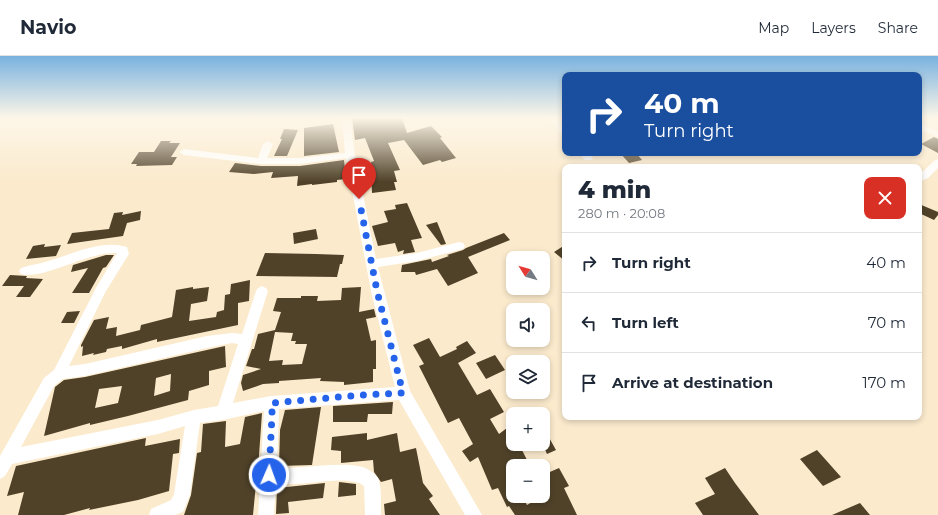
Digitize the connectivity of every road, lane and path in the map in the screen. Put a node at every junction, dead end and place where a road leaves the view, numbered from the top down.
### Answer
1 (348, 139) edge
2 (268, 144) dead end
3 (184, 152) dead end
4 (350, 155) junction
5 (261, 161) junction
6 (938, 162) edge
7 (922, 177) edge
8 (459, 246) dead end
9 (372, 264) junction
10 (25, 271) dead end
11 (262, 291) dead end
12 (246, 340) junction
13 (60, 373) junction
14 (403, 393) junction
15 (272, 403) junction
16 (223, 413) junction
17 (194, 417) junction
18 (8, 457) junction
19 (0, 471) edge
20 (269, 475) junction
21 (177, 510) edge
22 (156, 515) edge
23 (266, 515) edge
24 (372, 515) edge
25 (474, 515) edge

1 - 4 street
2 - 5 street
3 - 5 street
4 - 5 street
4 - 9 street
6 - 7 street
8 - 9 street
9 - 14 street
10 - 13 street
11 - 12 street
12 - 13 street
12 - 16 street
13 - 18 street
14 - 15 street
14 - 25 street
15 - 16 street
15 - 20 street
16 - 17 street
17 - 18 street
17 - 21 street
18 - 19 street
20 - 23 street
20 - 24 street
21 - 22 street

